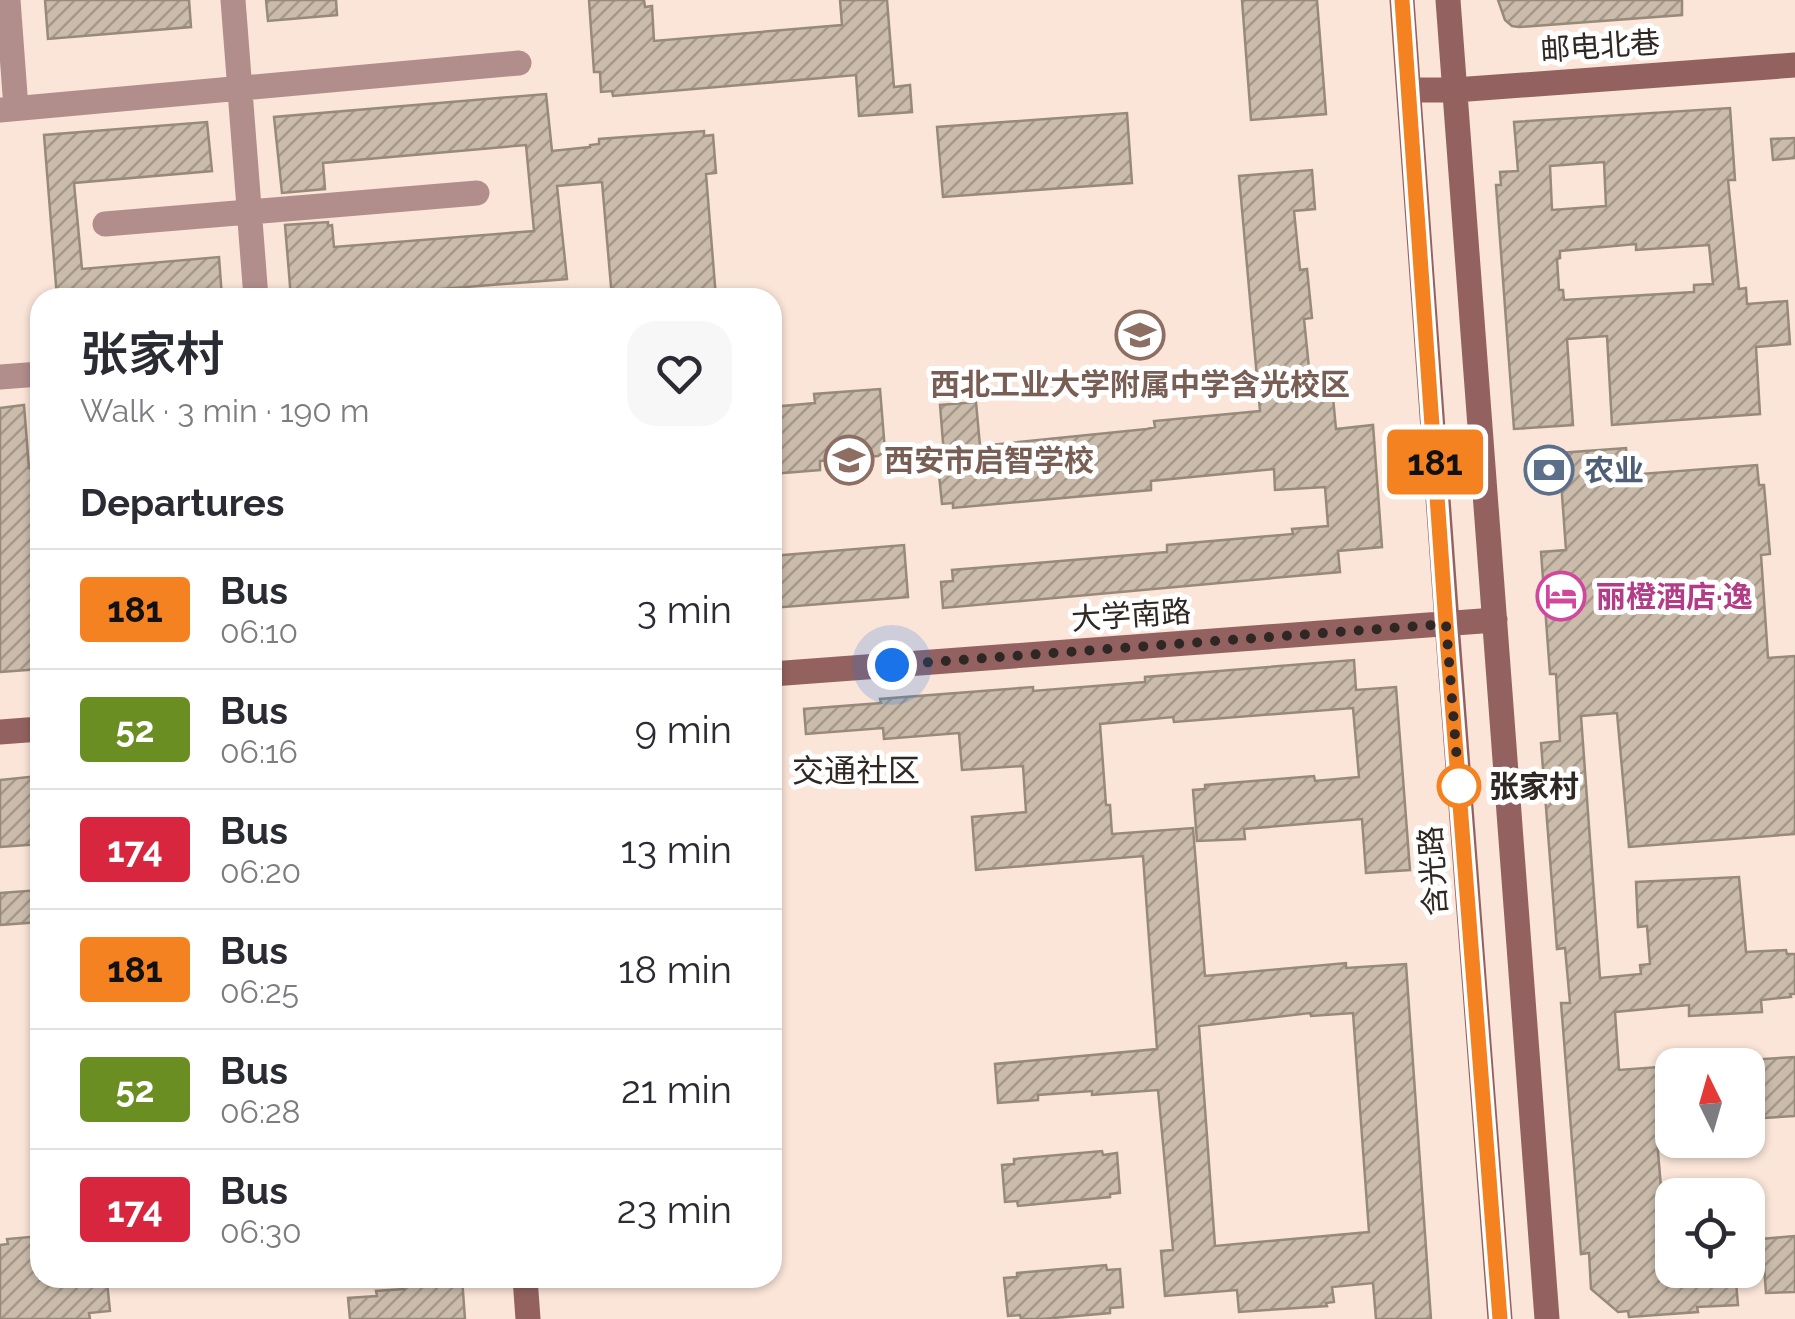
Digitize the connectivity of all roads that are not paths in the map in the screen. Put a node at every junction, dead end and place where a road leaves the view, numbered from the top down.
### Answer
1 (8, 0) edge
2 (233, 0) edge
3 (1402, 0) edge
4 (1448, 0) edge
5 (519, 62) dead end
6 (1795, 65) edge
7 (240, 88) junction
8 (1408, 90) junction
9 (1455, 90) junction
10 (8, 109) edge
11 (477, 193) dead end
12 (249, 212) junction
13 (105, 224) dead end
14 (255, 288) edge
15 (30, 375) edge
16 (0, 377) edge
17 (1494, 620) junction
18 (1446, 624) junction
19 (782, 673) edge
20 (30, 730) edge
21 (0, 732) edge
22 (526, 1288) edge
23 (528, 1319) edge
24 (1500, 1319) edge
25 (1547, 1319) edge

1 - 10 street
2 - 7 street
3 - 8 main road, 含光路
4 - 9 main road
5 - 7 street
6 - 9 main road, 邮电北巷
7 - 10 street
7 - 12 street
8 - 9 main road, 邮电北巷
8 - 18 main road, 含光路
9 - 17 main road
11 - 12 street
12 - 13 street
12 - 14 street
15 - 16 street
17 - 18 main road, 大学南路
17 - 25 main road
18 - 19 main road, 大学南路
18 - 24 main road, 含光路
20 - 21 main road
22 - 23 main road

